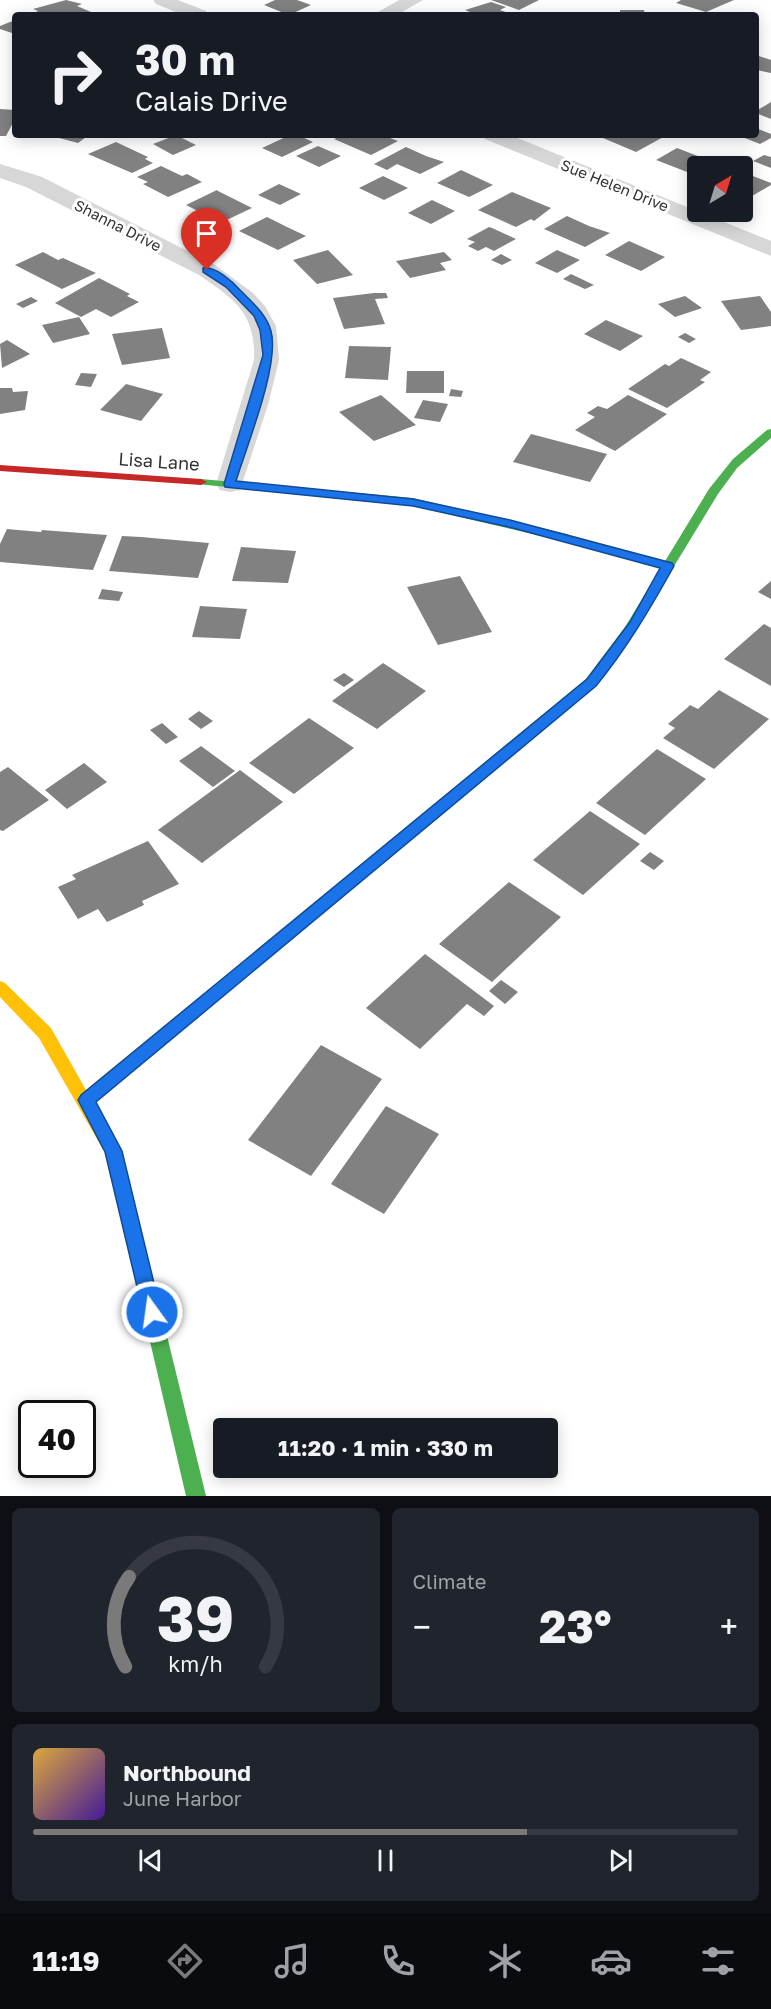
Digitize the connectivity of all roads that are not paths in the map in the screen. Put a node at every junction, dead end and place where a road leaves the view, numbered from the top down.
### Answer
1 (162, 0) edge
2 (414, 0) edge
3 (192, 12) edge
4 (388, 12) edge
5 (499, 138) edge
6 (0, 171) edge
7 (771, 249) edge
8 (771, 432) edge
9 (0, 468) edge
10 (230, 484) junction
11 (668, 566) junction
12 (0, 987) edge
13 (86, 1100) junction
14 (196, 1496) edge

1 - 3 street
2 - 4 street
5 - 7 street, Sue Helen Drive
6 - 10 street, Shanna Drive
8 - 11 street
9 - 10 street, Lisa Lane
10 - 11 street, Lisa Lane
11 - 13 street
12 - 13 street
13 - 14 street

